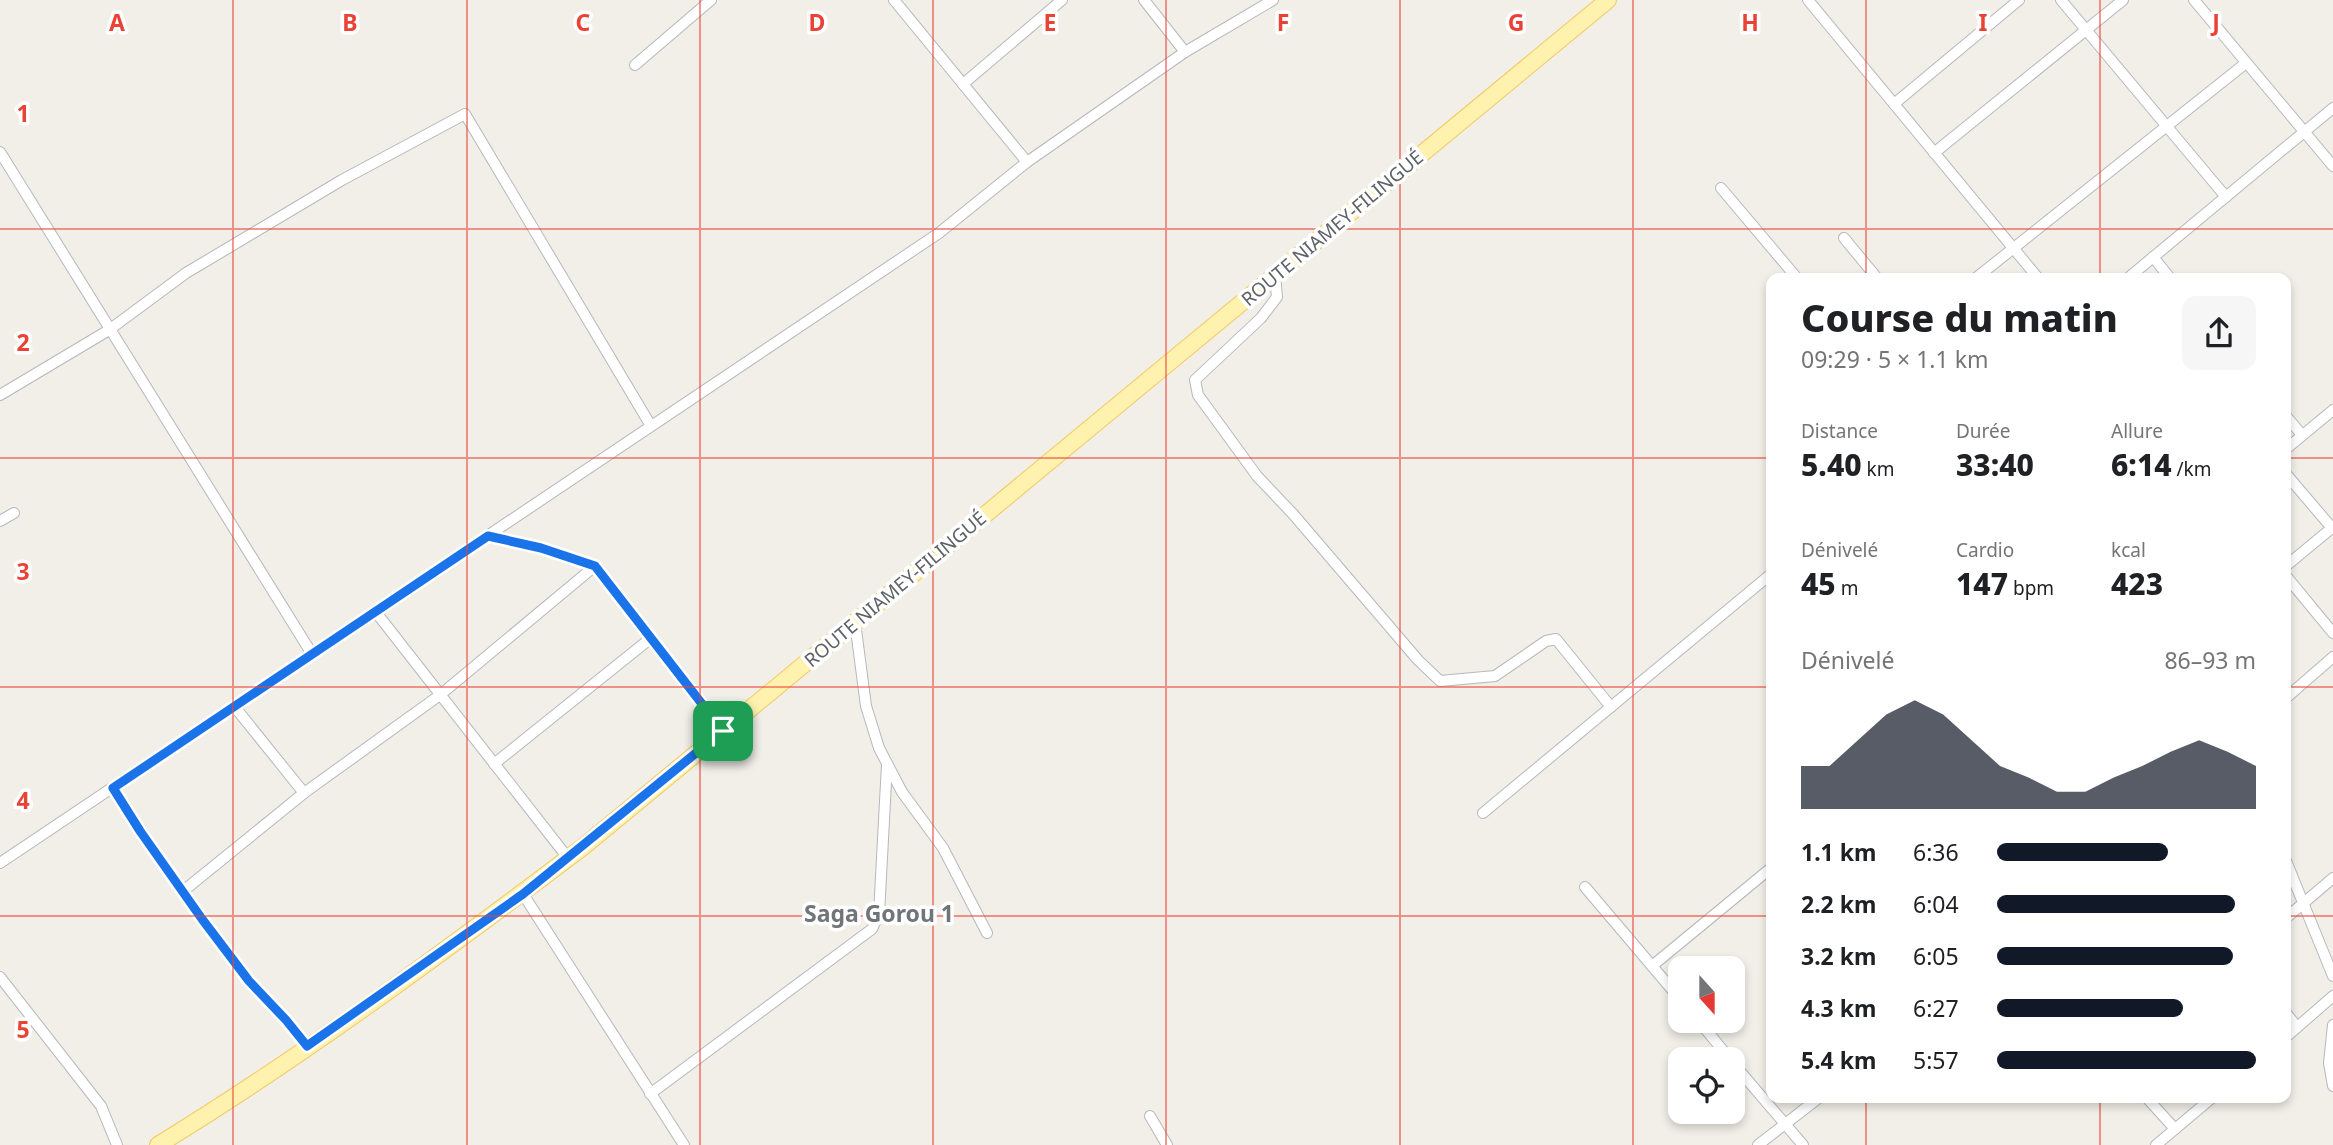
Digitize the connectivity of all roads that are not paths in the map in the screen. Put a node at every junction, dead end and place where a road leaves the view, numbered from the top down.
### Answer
1 (711, 0) edge
2 (894, 0) edge
3 (1062, 0) edge
4 (1144, 0) edge
5 (1273, 0) edge
6 (1608, 0) edge
7 (1808, 0) edge
8 (2019, 0) edge
9 (2062, 0) edge
10 (2123, 0) edge
11 (2194, 0) edge
12 (2086, 30) junction
13 (1185, 52) junction
14 (2246, 62) junction
15 (635, 65) dead end
16 (963, 84) junction
17 (1894, 104) junction
18 (2333, 108) edge
19 (2167, 126) junction
20 (2304, 132) junction
21 (0, 152) edge
22 (1934, 153) junction
23 (1027, 162) junction
24 (2333, 166) edge
25 (1721, 188) dead end
26 (2226, 197) junction
27 (1844, 238) dead end
28 (2014, 248) junction
29 (2153, 257) junction
30 (1793, 273) edge
31 (1873, 273) edge
32 (1982, 273) edge
33 (2034, 273) edge
34 (2133, 273) edge
35 (2167, 273) edge
36 (1275, 275) junction
37 (109, 330) junction
38 (0, 395) edge
39 (2333, 410) edge
40 (2291, 422) edge
41 (651, 426) junction
42 (2302, 435) junction
43 (2291, 445) edge
44 (2291, 480) edge
45 (14, 513) dead end
46 (0, 521) edge
47 (2332, 528) edge
48 (488, 536) junction
49 (2291, 562) edge
50 (595, 566) junction
51 (1766, 578) edge
52 (2291, 582) edge
53 (375, 611) junction
54 (855, 622) junction
55 (2333, 633) edge
56 (651, 638) junction
57 (312, 654) junction
58 (2333, 657) edge
59 (2291, 694) edge
60 (440, 695) junction
61 (234, 706) junction
62 (1611, 707) junction
63 (723, 731) junction
64 (494, 764) junction
65 (887, 764) junction
66 (113, 788) junction
67 (304, 793) junction
68 (1483, 813) dead end
69 (568, 858) junction
70 (0, 863) edge
71 (1766, 873) edge
72 (2291, 873) edge
73 (2333, 878) edge
74 (1585, 887) dead end
75 (183, 892) junction
76 (523, 894) junction
77 (2304, 903) junction
78 (2291, 914) edge
79 (986, 933) dead end
80 (1652, 966) junction
81 (2333, 976) edge
82 (0, 977) edge
83 (1668, 985) edge
84 (2333, 996) edge
85 (2291, 1019) edge
86 (2333, 1026) edge
87 (2297, 1027) junction
88 (2291, 1032) edge
89 (1709, 1033) edge
90 (307, 1046) junction
91 (1720, 1047) edge
92 (1745, 1077) edge
93 (2333, 1086) edge
94 (650, 1094) junction
95 (1766, 1101) edge
96 (1767, 1103) edge
97 (1813, 1103) edge
98 (2151, 1103) edge
99 (2206, 1103) edge
100 (1150, 1116) dead end
101 (1785, 1124) junction
102 (2175, 1129) junction
103 (117, 1145) edge
104 (158, 1145) edge
105 (684, 1145) edge
106 (1167, 1145) edge
107 (1758, 1145) edge
108 (1803, 1145) edge
109 (2156, 1145) edge

1 - 15 street
2 - 16 street
3 - 16 street
4 - 13 street
5 - 13 street
6 - 36 main road, ROUTE NIAMEY-FILINGUÉ
7 - 17 street
8 - 17 street
9 - 12 street
10 - 12 street
11 - 14 street
12 - 19 street
12 - 22 street
13 - 23 street
14 - 19 street
14 - 20 street
16 - 23 street
17 - 22 street
18 - 20 street
19 - 26 street
19 - 28 street
20 - 24 street
20 - 26 street
21 - 37 street
22 - 28 street
23 - 41 street
25 - 30 street
26 - 29 street
27 - 31 street
28 - 32 street
28 - 33 street
29 - 34 street
29 - 35 street
36 - 54 main road, ROUTE NIAMEY-FILINGUÉ
36 - 62 street
37 - 38 street
37 - 41 street
37 - 57 street
39 - 42 street
40 - 42 street
41 - 48 street
42 - 43 street
44 - 47 street
45 - 46 street
47 - 49 street
48 - 50 street
48 - 53 street
50 - 56 street
50 - 60 street
51 - 62 street
52 - 55 street
53 - 57 street
53 - 60 street
54 - 63 main road, ROUTE NIAMEY-FILINGUÉ
54 - 65 street
56 - 63 street
56 - 64 street
57 - 61 street
58 - 59 street
60 - 64 street
60 - 67 street
61 - 66 street
61 - 67 street
62 - 68 street
63 - 69 main road, ROUTE NIAMEY-FILINGUÉ
64 - 69 street
65 - 79 street
65 - 94 street
66 - 70 street
66 - 75 street
67 - 75 street
69 - 76 main road, ROUTE NIAMEY-FILINGUÉ
71 - 80 street
72 - 77 street
73 - 77 street
74 - 80 street
75 - 90 street
76 - 90 main road, ROUTE NIAMEY-FILINGUÉ
76 - 94 street
77 - 78 street
77 - 81 street
80 - 83 street
82 - 103 street
84 - 87 street
85 - 87 street
86 - 93 street
87 - 88 street
89 - 91 street
90 - 104 main road, ROUTE NIAMEY-FILINGUÉ
92 - 95 street
94 - 105 street
96 - 101 street
97 - 101 street
98 - 102 street
99 - 102 street
100 - 106 street
101 - 107 street
101 - 108 street
102 - 109 street

